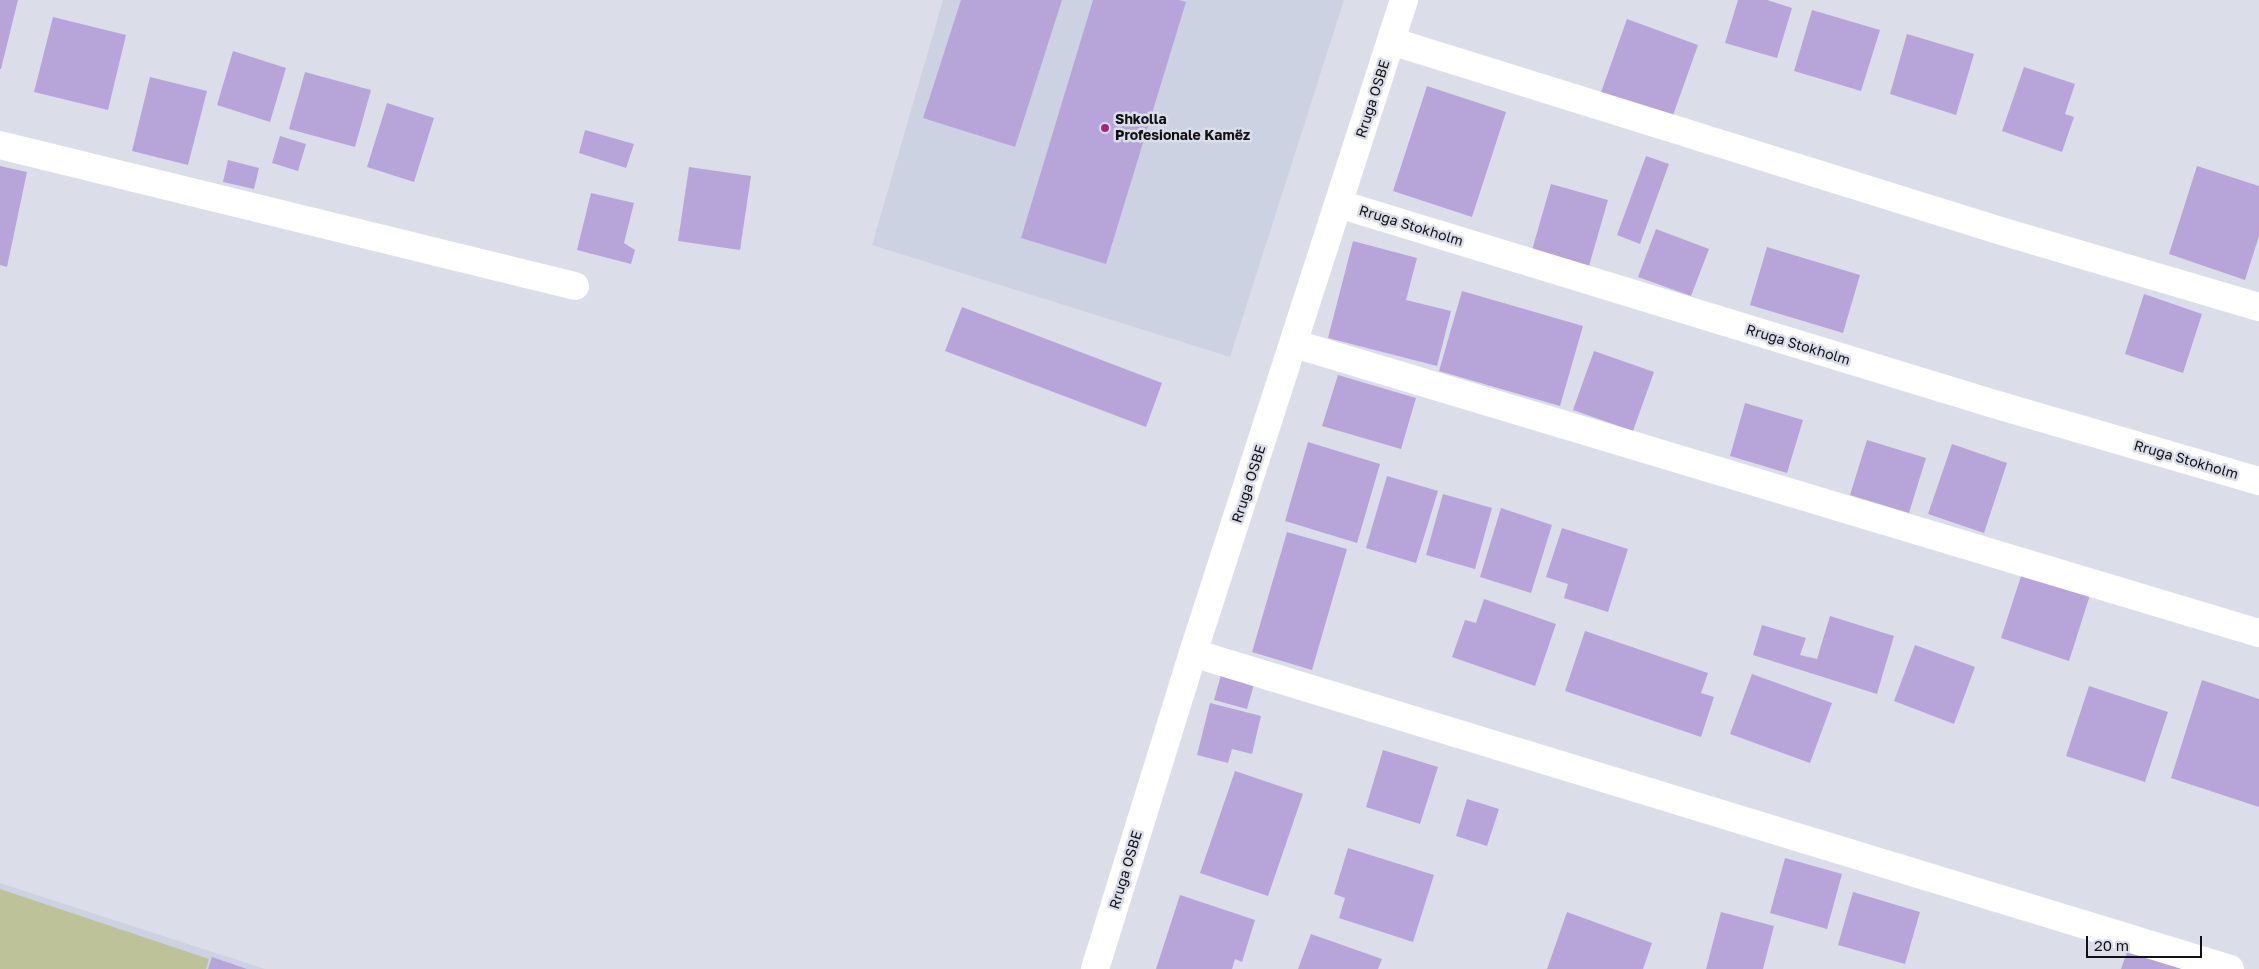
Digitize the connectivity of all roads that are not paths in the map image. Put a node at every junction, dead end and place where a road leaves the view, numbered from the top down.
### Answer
1 (1404, 0) edge
2 (1391, 41) junction
3 (0, 146) edge
4 (1339, 204) junction
5 (575, 286) dead end
6 (2259, 307) edge
7 (1295, 344) junction
8 (2259, 481) edge
9 (2259, 633) edge
10 (1193, 653) junction
11 (1095, 969) edge
12 (2230, 969) edge

1 - 2 street, Rruga OSBE
2 - 4 street, Rruga OSBE
2 - 6 street
3 - 5 street
4 - 7 street, Rruga OSBE
4 - 8 street, Rruga Stokholm
7 - 9 street
7 - 10 street, Rruga OSBE
10 - 11 street, Rruga OSBE
10 - 12 street

